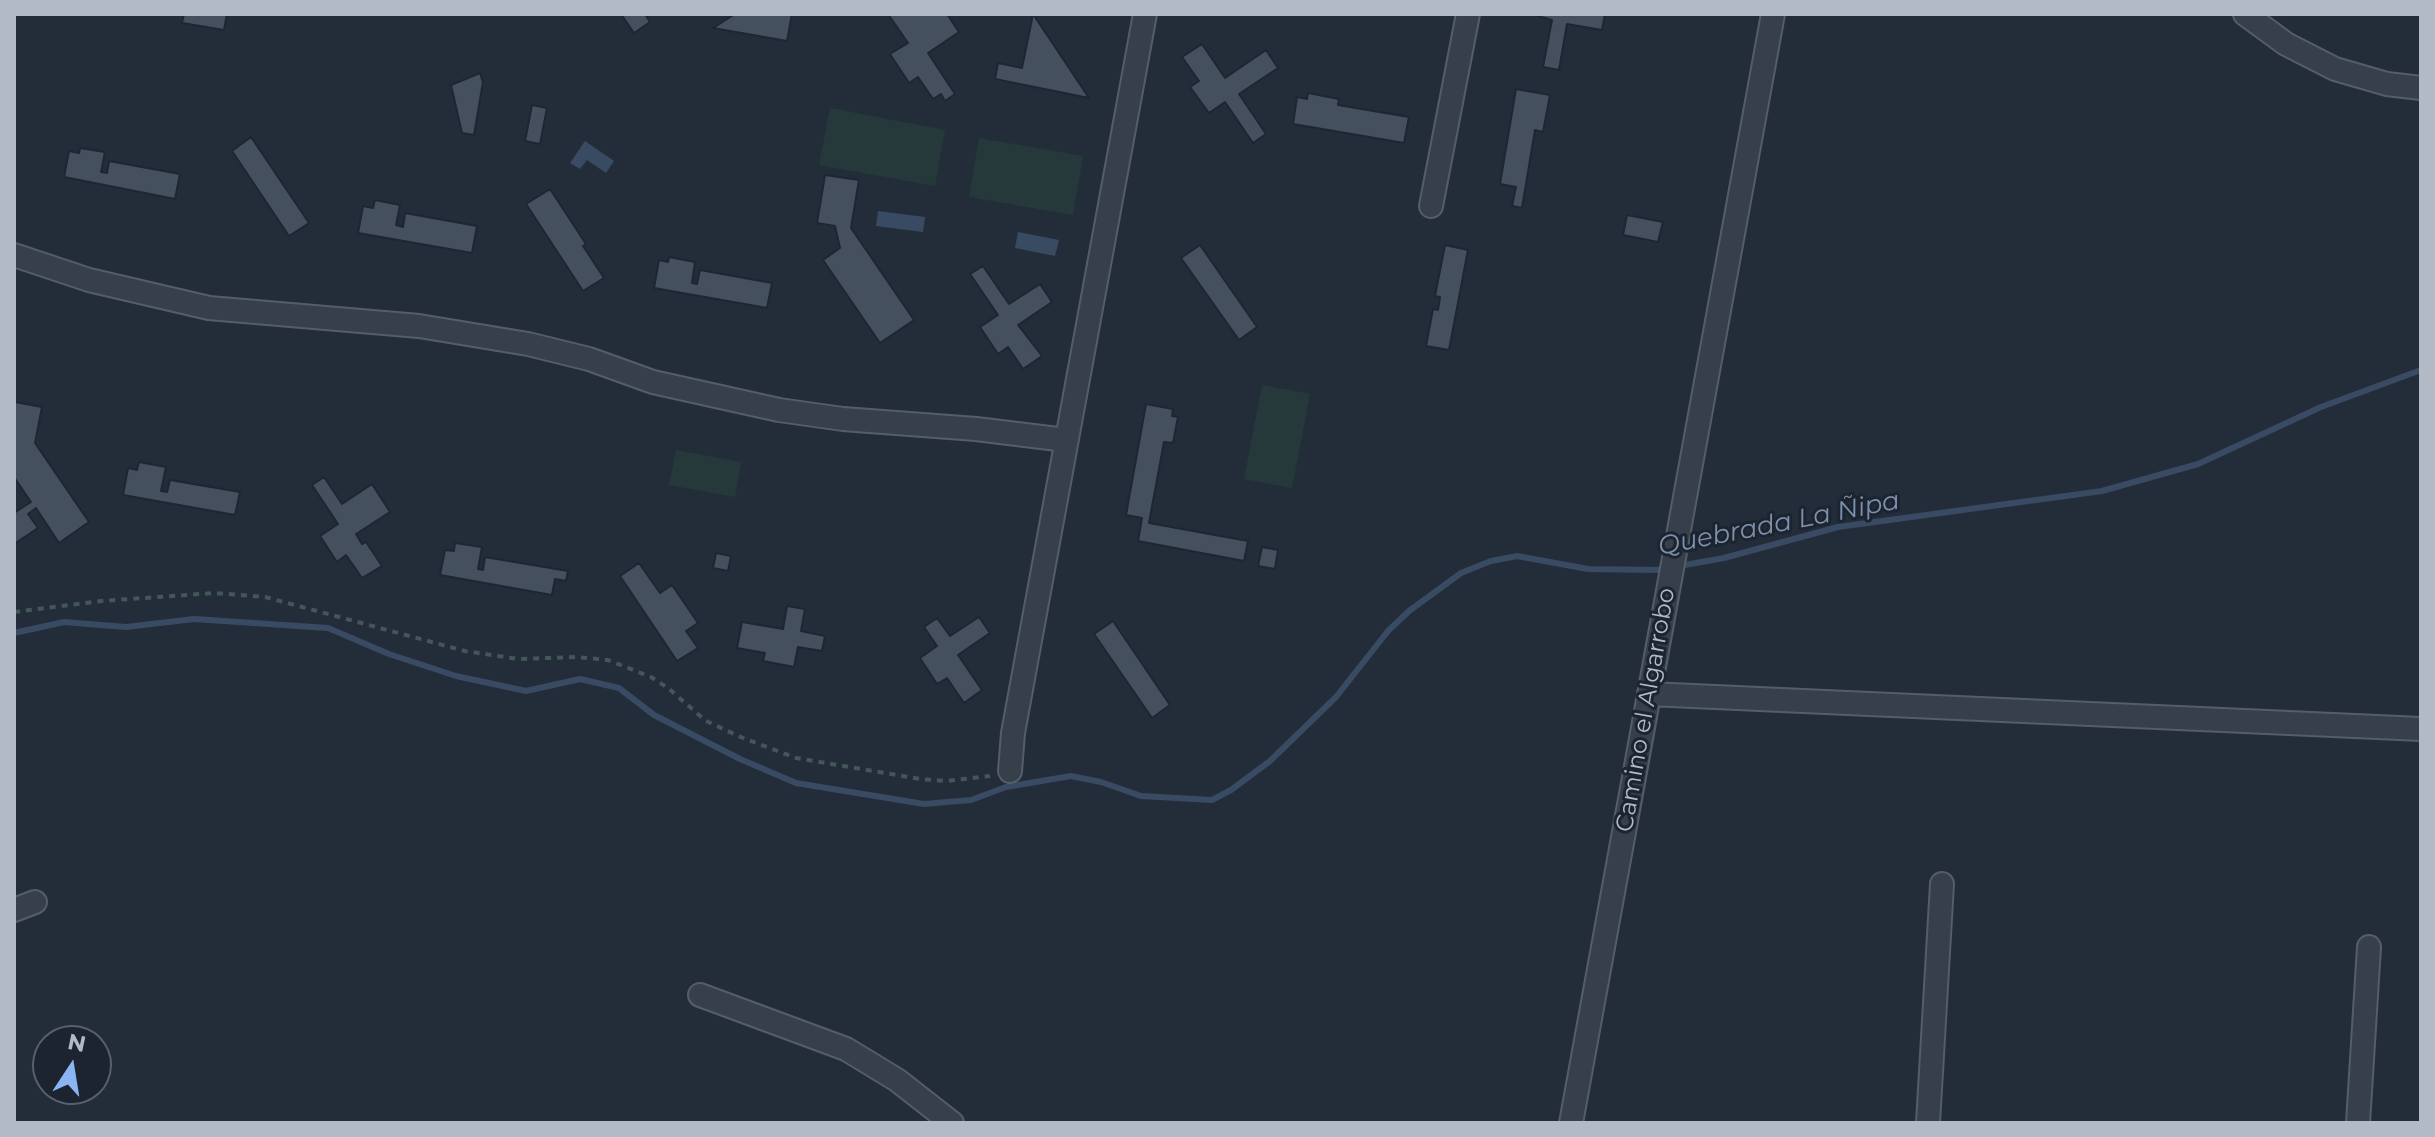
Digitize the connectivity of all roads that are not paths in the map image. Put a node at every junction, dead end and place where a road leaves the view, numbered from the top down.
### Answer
1 (1145, 14) edge
2 (1468, 14) edge
3 (1773, 14) edge
4 (2245, 14) edge
5 (2421, 88) edge
6 (1431, 206) dead end
7 (14, 255) edge
8 (1066, 440) junction
9 (1649, 694) junction
10 (2421, 729) edge
11 (1010, 771) road end
12 (1942, 884) dead end
13 (2369, 947) dead end
14 (700, 995) dead end
15 (952, 1123) edge
16 (1571, 1123) edge
17 (1928, 1123) edge
18 (2358, 1123) edge

1 - 8 street
2 - 6 street
3 - 9 street, Camino el Algarrobo
4 - 5 street
7 - 8 street
8 - 11 street
9 - 10 street
9 - 16 street, Camino el Algarrobo
12 - 17 street
13 - 18 street
14 - 15 street

